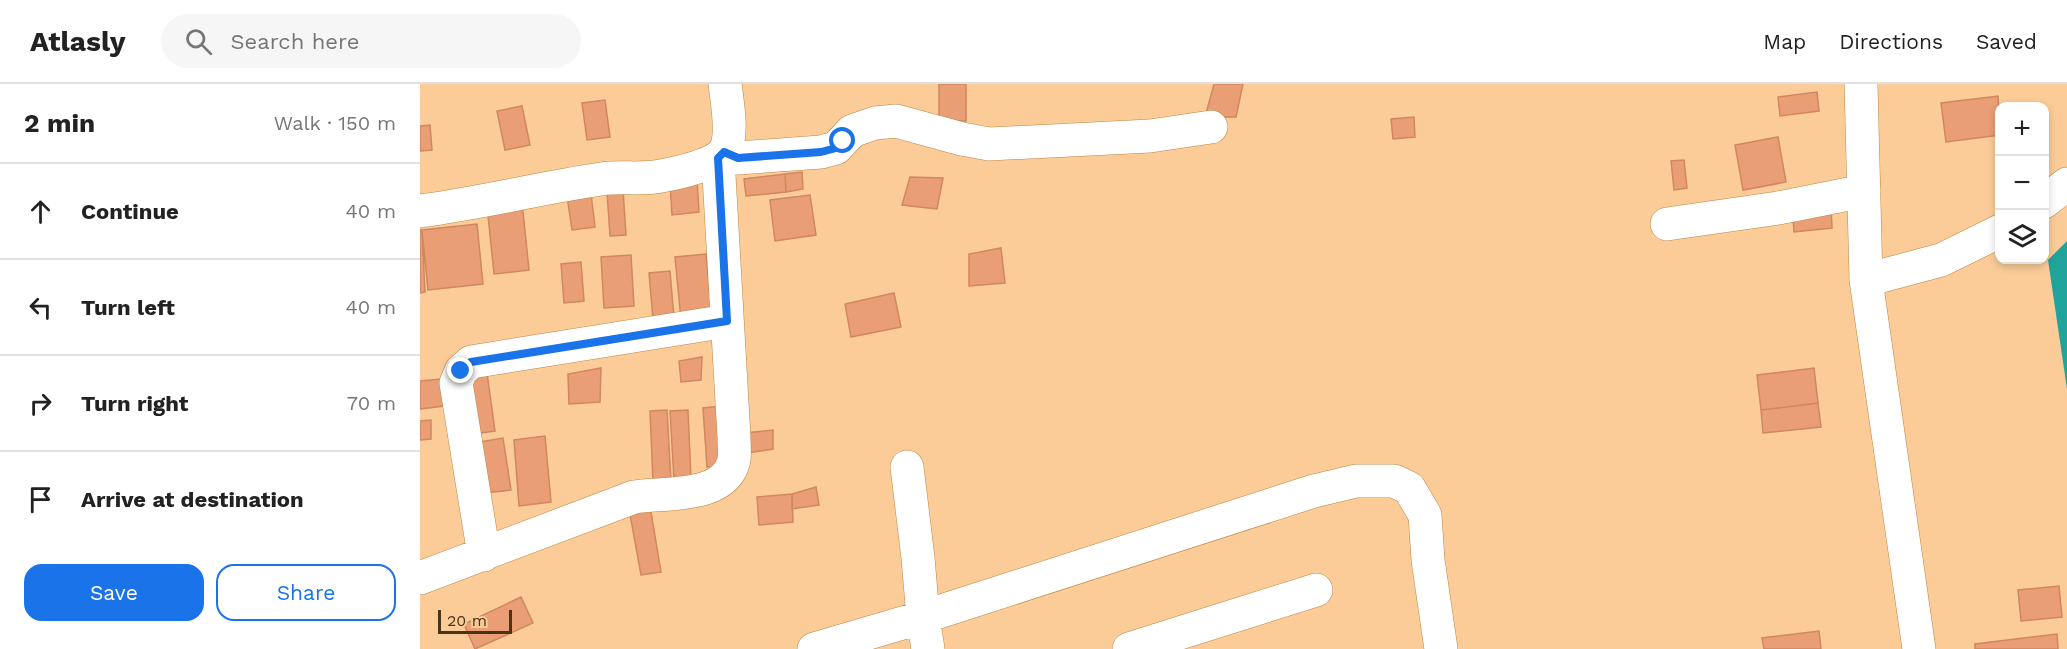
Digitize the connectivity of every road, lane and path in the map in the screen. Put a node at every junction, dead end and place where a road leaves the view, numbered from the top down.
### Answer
1 (725, 84) edge
2 (1861, 84) edge
3 (1211, 127) dead end
4 (721, 155) junction
5 (2067, 184) edge
6 (1863, 191) junction
7 (2049, 198) edge
8 (420, 211) edge
9 (1667, 224) dead end
10 (1995, 233) edge
11 (1866, 280) junction
12 (727, 321) junction
13 (907, 467) dead end
14 (484, 555) junction
15 (420, 578) edge
16 (1316, 590) dead end
17 (923, 617) junction
18 (814, 649) edge
19 (928, 649) edge
20 (1129, 649) edge
21 (1441, 649) edge
22 (1919, 649) edge

1 - 4 street
2 - 6 street
3 - 4 street
4 - 8 street
4 - 12 street
5 - 7 street
6 - 9 street
6 - 11 street
10 - 11 street
11 - 22 street
12 - 14 street
12 - 14 street
13 - 17 street
14 - 15 street
16 - 20 street
17 - 18 street
17 - 19 street
17 - 21 street

